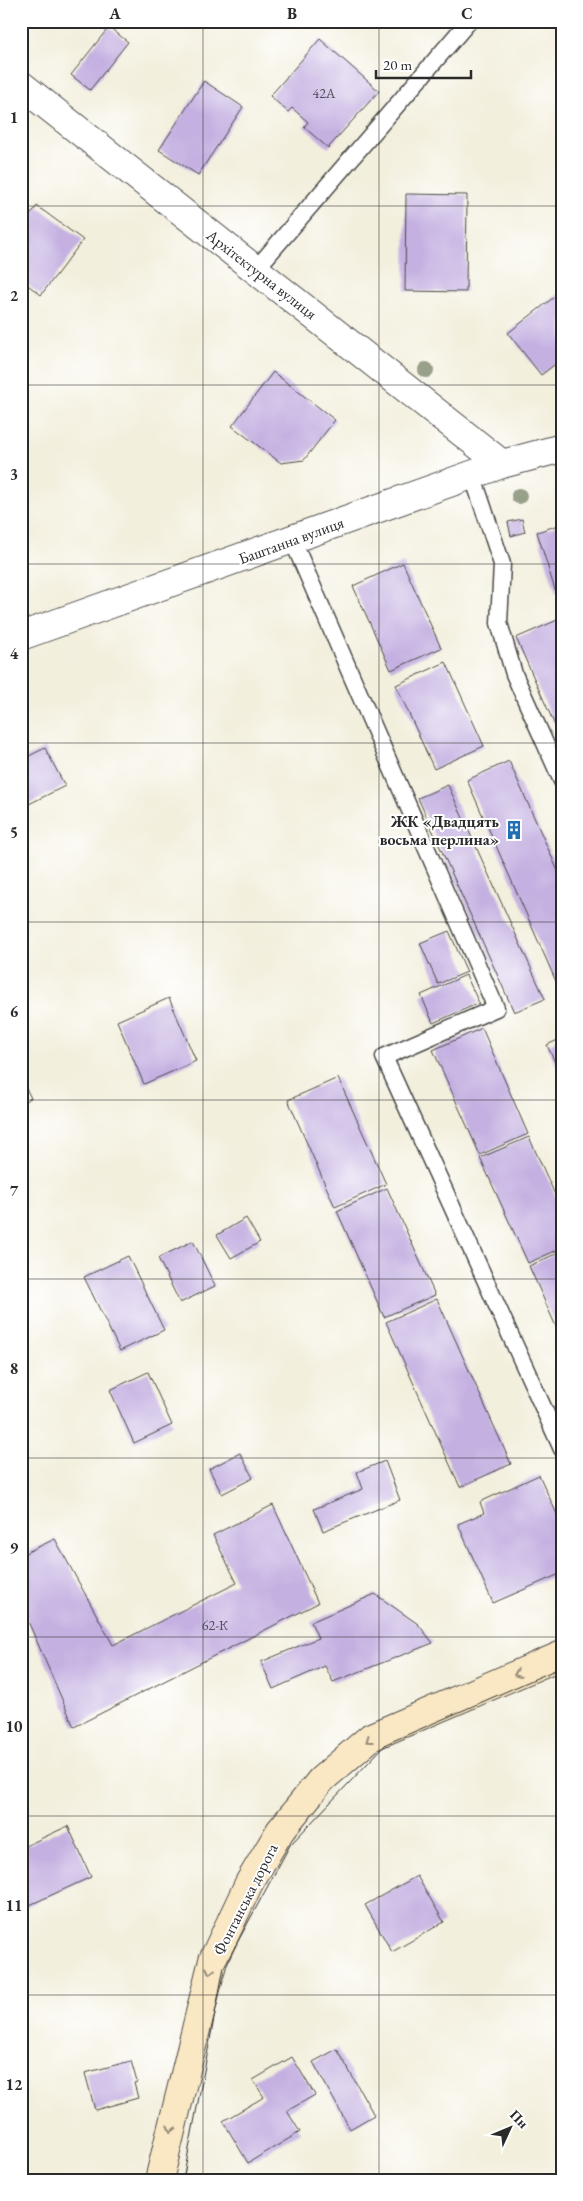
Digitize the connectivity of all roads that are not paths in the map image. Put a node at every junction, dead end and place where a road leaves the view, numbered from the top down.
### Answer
1 (469, 21) edge
2 (21, 85) edge
3 (256, 269) junction
4 (562, 448) edge
5 (502, 464) junction
6 (472, 474) junction
7 (292, 539) junction
8 (21, 636) edge
9 (562, 781) edge
10 (562, 1449) edge
11 (562, 1655) edge
12 (159, 2180) edge

1 - 3 lane
2 - 3 street, Архітектурна вулиця
3 - 5 street, Архітектурна вулиця
4 - 5 street, Баштанна вулиця
5 - 6 street, Баштанна вулиця
6 - 7 street, Баштанна вулиця
6 - 9 lane
7 - 8 street, Баштанна вулиця
7 - 10 lane
11 -> 12 main road, Фонтанська дорога

